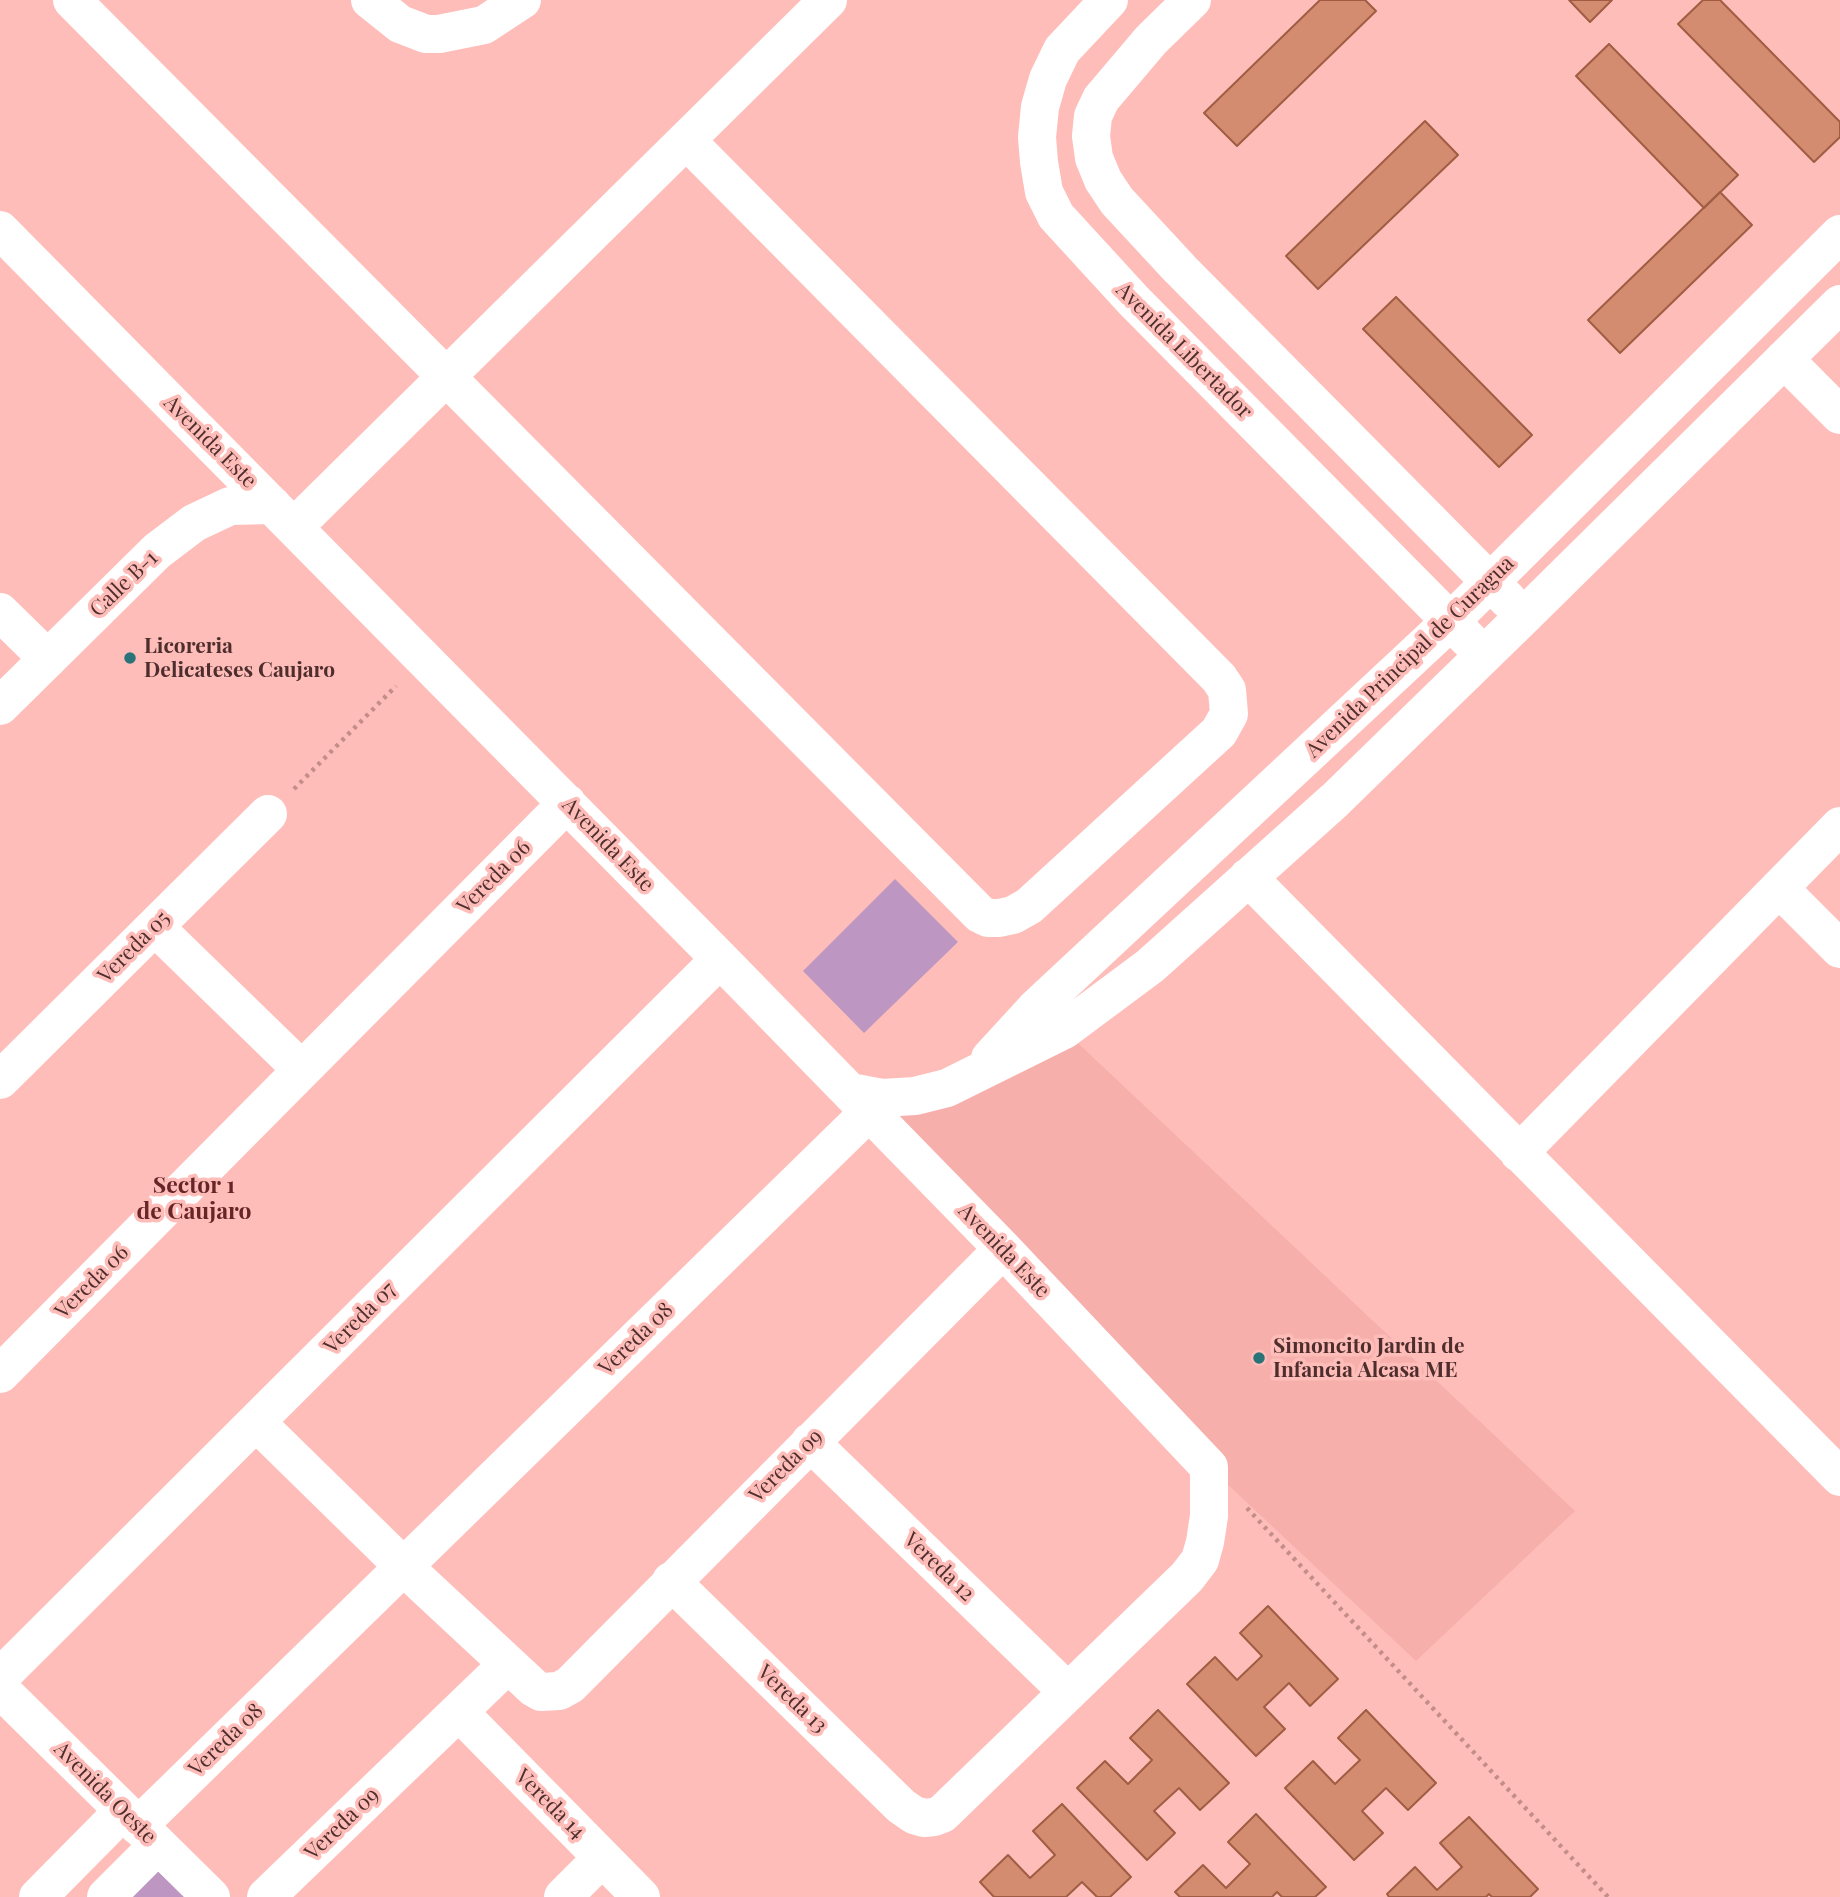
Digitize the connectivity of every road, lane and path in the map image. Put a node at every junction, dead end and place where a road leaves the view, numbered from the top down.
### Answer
1 (72, 0) edge
2 (370, 0) edge
3 (522, 0) edge
4 (828, 0) edge
5 (1109, 0) edge
6 (1192, 0) edge
7 (686, 140) junction
8 (0, 230) edge
9 (1840, 234) edge
10 (1840, 303) edge
11 (1784, 359) junction
12 (447, 376) junction
13 (1840, 415) edge
14 (283, 516) junction
15 (1490, 581) junction
16 (0, 612) edge
17 (1524, 617) junction
18 (1451, 621) junction
19 (1484, 656) junction
20 (423, 657) junction
21 (48, 659) junction
22 (0, 706) edge
23 (567, 803) junction
24 (268, 814) joint
25 (1840, 826) edge
26 (1248, 877) junction
27 (1779, 888) junction
28 (155, 926) junction
29 (1840, 949) edge
30 (720, 959) junction
31 (302, 1070) junction
32 (975, 1075) junction
33 (0, 1080) edge
34 (859, 1102) junction
35 (1519, 1153) junction
36 (1003, 1248) junction
37 (0, 1374) edge
38 (256, 1422) junction
39 (810, 1442) junction
40 (1209, 1467) junction
41 (1840, 1477) edge
42 (404, 1567) junction
43 (671, 1581) junction
44 (508, 1664) junction
45 (0, 1677) edge
46 (0, 1689) edge
47 (1068, 1692) junction
48 (458, 1712) junction
49 (140, 1827) junction
50 (602, 1858) junction
51 (38, 1897) edge
52 (106, 1897) edge
53 (211, 1897) edge
54 (266, 1897) edge
55 (563, 1897) edge
56 (641, 1897) edge
57 (1608, 1897) edge

1 - 12 street
2 - 3 street
4 - 7 street
5 - 18 street, Avenida Libertador
6 - 15 street
7 - 12 street
7 - 12 street
8 - 14 street, Avenida Este
9 - 15 street, Avenida Principal de Curagua
10 - 11 street, Avenida Principal de Curagua
11 - 13 street
11 - 17 street, Avenida Principal de Curagua
12 - 14 street
14 - 20 street, Avenida Este
14 - 21 street, Calle B-1
15 - 17 street
15 - 18 street, Avenida Principal de Curagua
16 - 21 street
17 - 19 street, Avenida Principal de Curagua
18 - 19 street, Avenida Libertador
18 - 32 street, Avenida Principal de Curagua
19 - 26 street, Avenida Principal de Curagua
20 - 23 street, Avenida Este
20 - 24 path
21 - 22 street, Calle B-1
23 - 30 street, Avenida Este
23 - 31 street, Vereda 06
24 - 28 street, Vereda 05
25 - 27 street
26 - 32 street, Avenida Principal de Curagua
26 - 35 street
27 - 29 street
27 - 35 street
28 - 31 street
28 - 33 street, Vereda 05
30 - 34 street, Avenida Este
30 - 38 street, Vereda 07
31 - 37 street, Vereda 06
32 - 34 street, Avenida Principal de Curagua
34 - 36 street, Avenida Este
34 - 42 street, Vereda 08
35 - 41 street
36 - 39 street, Vereda 09
36 - 40 street, Avenida Este
38 - 42 street
38 - 45 street, Vereda 07
39 - 43 street, Vereda 09
39 - 47 street, Vereda 12
40 - 47 street
40 - 57 path
42 - 44 street
42 - 49 street, Vereda 08
43 - 44 street, Vereda 09
43 - 47 street, Vereda 13
44 - 48 street, Vereda 09
46 - 49 street, Avenida Oeste
48 - 50 street, Vereda 14
48 - 54 street, Vereda 09
49 - 51 street
49 - 52 street
49 - 53 street, Avenida Oeste
50 - 55 street
50 - 56 street, Vereda 14

